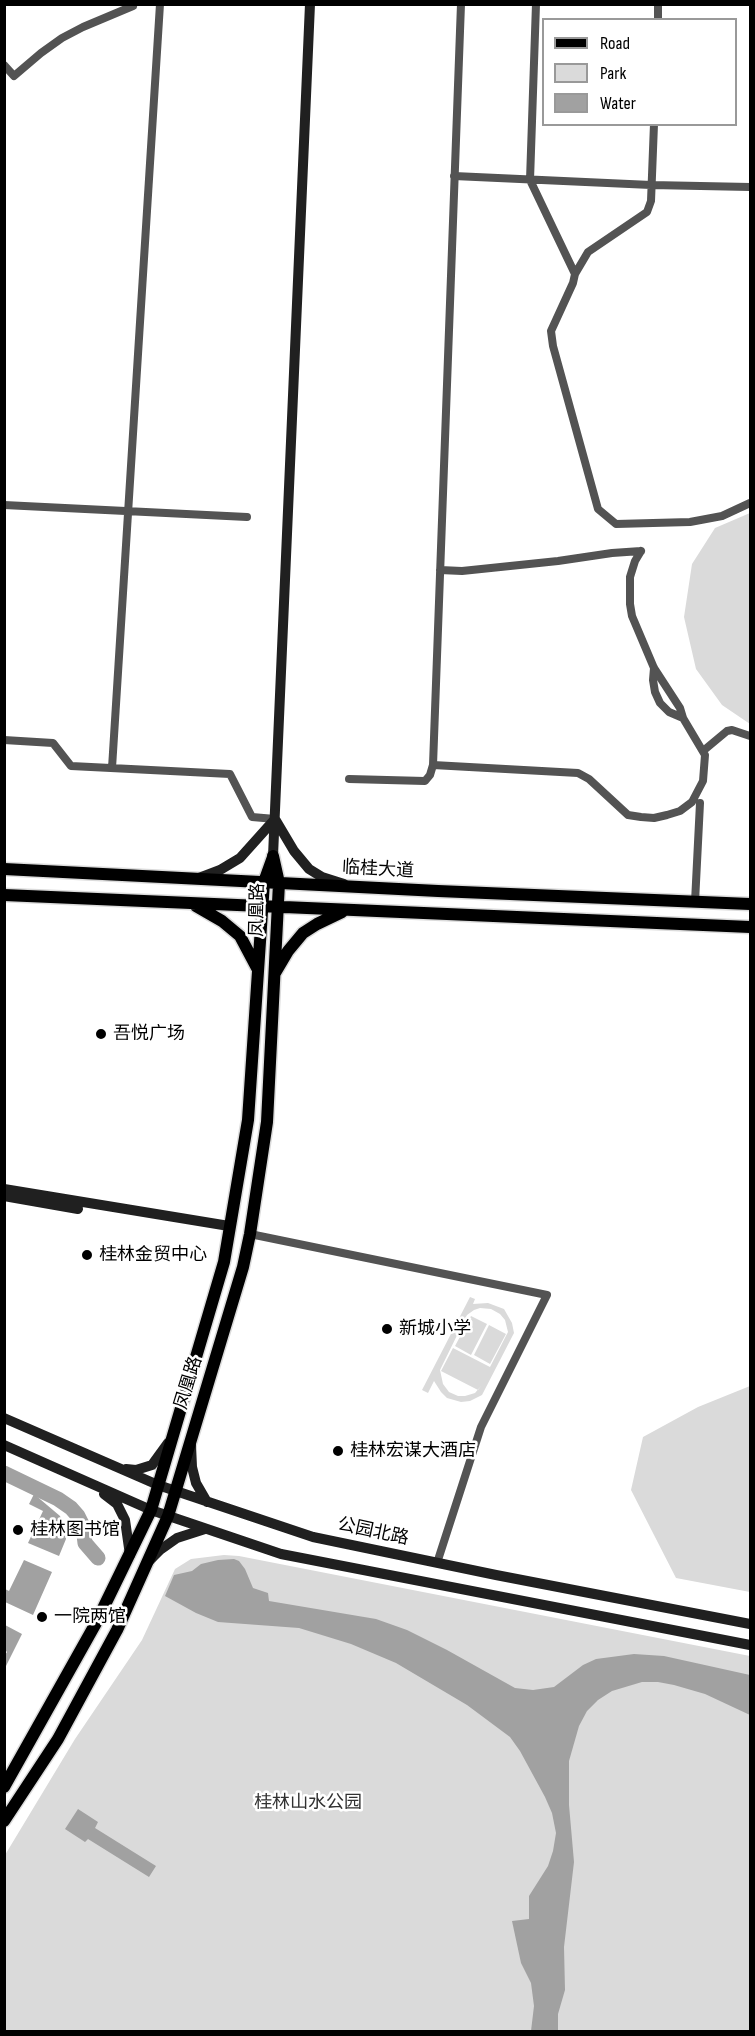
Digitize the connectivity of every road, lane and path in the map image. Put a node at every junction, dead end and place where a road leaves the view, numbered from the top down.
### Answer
1 (160, 4) edge
2 (310, 4) edge
3 (461, 4) edge
4 (536, 4) edge
5 (135, 5) edge
6 (4, 65) edge
7 (654, 126) edge
8 (454, 176) junction
9 (530, 180) junction
10 (651, 185) junction
11 (750, 187) edge
12 (575, 274) junction
13 (750, 503) edge
14 (4, 505) edge
15 (128, 511) junction
16 (247, 517) dead end
17 (440, 570) junction
18 (654, 668) junction
19 (683, 718) junction
20 (750, 736) edge
21 (4, 740) edge
22 (702, 751) junction
23 (433, 765) junction
24 (112, 768) junction
25 (349, 778) dead end
26 (700, 803) dead end
27 (275, 819) junction
28 (273, 856) junction
29 (4, 869) edge
30 (196, 879) junction
31 (264, 882) junction
32 (279, 883) junction
33 (350, 887) junction
34 (4, 895) edge
35 (694, 902) junction
36 (192, 904) junction
37 (750, 904) edge
38 (262, 907) junction
39 (277, 908) junction
40 (346, 910) junction
41 (750, 927) edge
42 (258, 971) junction
43 (274, 974) junction
44 (4, 1188) edge
45 (4, 1196) edge
46 (229, 1230) junction
47 (250, 1234) junction
48 (4, 1418) edge
49 (173, 1435) junction
50 (190, 1441) junction
51 (4, 1445) edge
52 (122, 1469) junction
53 (90, 1483) junction
54 (158, 1485) junction
55 (175, 1491) junction
56 (207, 1502) junction
57 (151, 1510) junction
58 (168, 1516) junction
59 (206, 1529) junction
60 (130, 1556) junction
61 (147, 1563) junction
62 (437, 1563) junction
63 (750, 1624) edge
64 (750, 1645) edge
65 (4, 1787) edge
66 (4, 1821) edge

1 - 15 street
2 - 27 main road
3 - 8 street
4 - 9 street
5 - 6 street
7 - 10 street
8 - 9 street
8 - 17 street
9 - 10 street
9 - 12 street
10 - 11 street
10 - 12 street
12 - 13 street
14 - 15 street
15 - 16 street
15 - 24 street
17 - 18 street
17 - 23 street
18 - 19 street
18 - 19 street
19 - 22 street
20 - 22 street
21 - 24 street
22 - 23 street
23 - 25 street
24 - 27 street
26 - 35 street
27 - 28 main road
27 - 30 main road
27 - 33 main road
28 - 31 main road, 凤凰路
28 - 32 main road, 凤凰路
29 - 30 main road, 临桂大道
30 - 31 main road, 临桂大道
31 - 32 main road, 临桂大道
31 - 38 main road, 凤凰路
32 - 33 main road, 临桂大道
32 - 39 main road, 凤凰路
33 - 35 main road, 临桂大道
34 - 36 main road
35 - 37 main road, 临桂大道
36 - 38 main road
36 - 42 main road
38 - 39 main road
38 - 42 main road, 凤凰路
39 - 40 main road
39 - 43 main road, 凤凰路
40 - 41 main road
40 - 43 main road
42 - 46 main road, 凤凰路
43 - 47 main road, 凤凰路
44 - 46 main road
45 - 46 main road
46 - 49 main road, 凤凰路
47 - 50 main road, 凤凰路
47 - 62 street
48 - 52 main road, 公园北路
49 - 52 main road
49 - 54 main road, 凤凰路
50 - 55 main road, 凤凰路
50 - 56 main road
51 - 53 main road
52 - 54 main road, 公园北路
53 - 57 main road
53 - 60 main road
54 - 55 main road, 公园北路
54 - 57 main road, 凤凰路
55 - 56 main road, 公园北路
55 - 58 main road, 凤凰路
56 - 62 main road, 公园北路
57 - 58 main road
57 - 60 main road, 凤凰路
58 - 59 main road
58 - 61 main road, 凤凰路
59 - 61 main road
59 - 64 main road
60 - 65 main road, 凤凰路
61 - 66 main road, 凤凰路
62 - 63 main road, 公园北路

